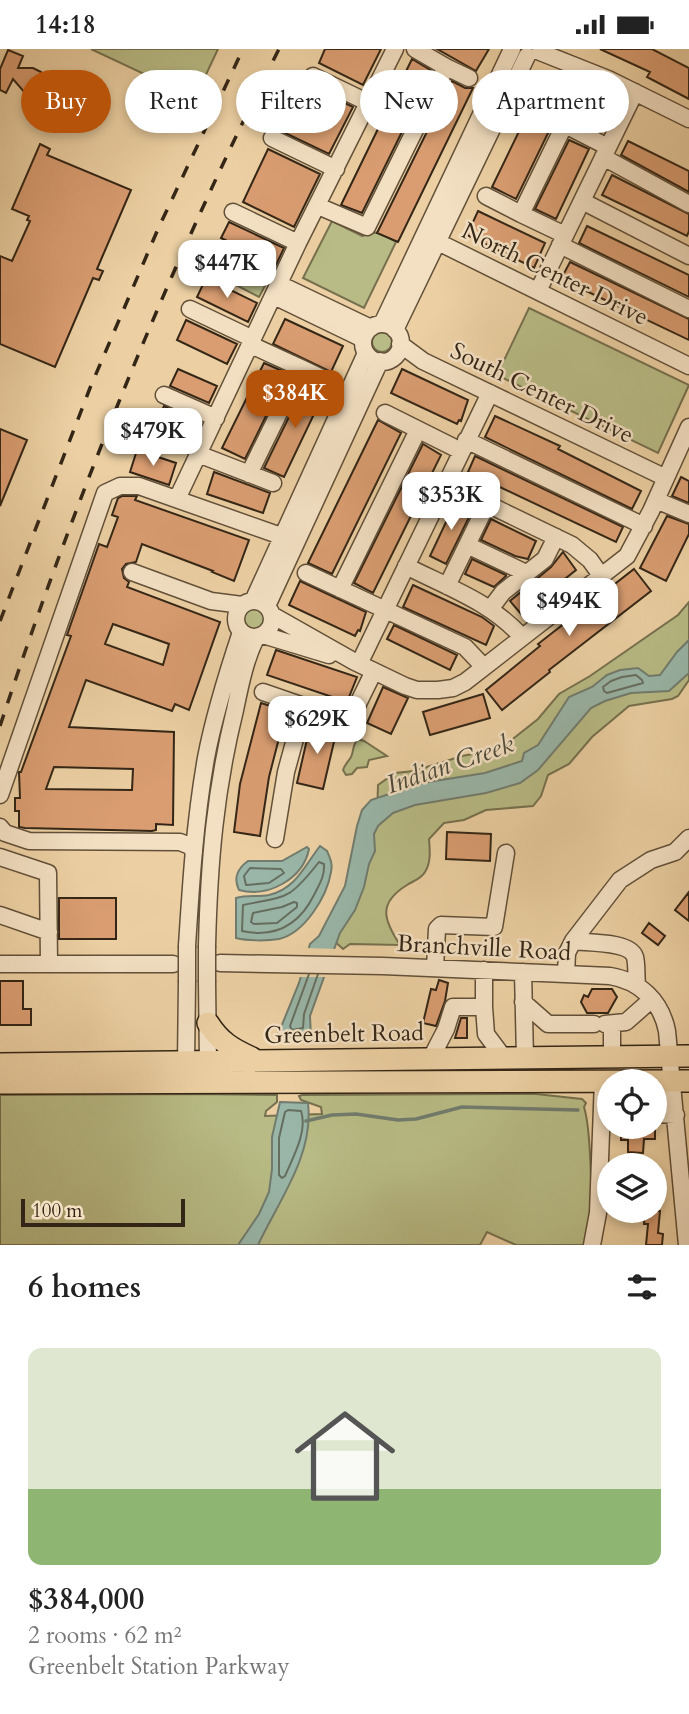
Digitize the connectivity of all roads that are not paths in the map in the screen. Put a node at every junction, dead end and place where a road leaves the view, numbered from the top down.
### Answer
1 (395, 49) edge
2 (415, 49) edge
3 (566, 49) edge
4 (527, 51) edge
5 (446, 67) junction
6 (385, 70) edge
7 (582, 70) edge
8 (595, 70) edge
9 (469, 78) dead end
10 (629, 89) edge
11 (635, 92) junction
12 (689, 118) edge
13 (360, 121) edge
14 (561, 133) edge
15 (575, 133) edge
16 (272, 138) dead end
17 (606, 152) junction
18 (336, 169) junction
19 (486, 197) dead end
20 (582, 201) junction
21 (689, 204) edge
22 (318, 206) junction
23 (233, 212) dead end
24 (521, 213) junction
25 (563, 240) junction
26 (438, 242) junction
27 (298, 243) junction
28 (689, 256) edge
29 (276, 290) junction
30 (538, 292) junction
31 (190, 309) dead end
32 (689, 309) edge
33 (379, 340) junction
34 (252, 342) junction
35 (689, 366) edge
36 (301, 368) junction
37 (324, 379) dead end
38 (490, 393) junction
39 (164, 395) dead end
40 (384, 413) dead end
41 (216, 418) junction
42 (689, 427) edge
43 (418, 430) junction
44 (464, 445) junction
45 (198, 454) junction
46 (248, 474) junction
47 (666, 478) junction
48 (273, 483) dead end
49 (446, 484) junction
50 (177, 499) junction
51 (656, 500) junction
52 (487, 504) junction
53 (689, 514) edge
54 (644, 526) junction
55 (281, 536) junction
56 (556, 537) junction
57 (467, 545) junction
58 (406, 566) junction
59 (132, 572) dead end
60 (306, 573) dead end
61 (526, 573) junction
62 (602, 577) junction
63 (447, 586) junction
64 (340, 589) junction
65 (491, 608) junction
66 (384, 611) junction
67 (254, 619) junction
68 (522, 637) junction
69 (362, 666) junction
70 (484, 667) junction
71 (263, 692) dead end
72 (304, 706) junction
73 (0, 795) edge
74 (0, 827) edge
75 (689, 838) edge
76 (275, 839) dead end
77 (194, 852) junction
78 (506, 853) dead end
79 (0, 857) edge
80 (0, 915) edge
81 (49, 932) junction
82 (573, 941) junction
83 (220, 963) dead end
84 (0, 964) edge
85 (49, 964) junction
86 (173, 964) dead end
87 (435, 968) junction
88 (484, 970) junction
89 (523, 972) junction
90 (566, 974) junction
91 (637, 985) junction
92 (652, 999) junction
93 (523, 1002) junction
94 (484, 1007) junction
95 (208, 1023) junction
96 (604, 1024) junction
97 (612, 1056) junction
98 (680, 1056) edge
99 (514, 1058) junction
100 (430, 1060) junction
101 (261, 1062) junction
102 (197, 1063) junction
103 (0, 1064) edge
104 (597, 1080) edge
105 (681, 1081) edge
106 (198, 1082) junction
107 (0, 1083) edge
108 (667, 1115) edge
109 (676, 1115) junction
110 (603, 1139) edge
111 (592, 1245) edge
112 (687, 1245) edge

1 - 6 street
2 - 5 street
3 - 8 street
4 - 7 street
4 - 26 street
4 - 33 street
5 - 9 street
5 - 22 street
10 - 11 street
11 - 12 street
11 - 17 street
13 - 18 street
14 - 24 street
15 - 17 street
16 - 18 street
17 - 20 street
17 - 21 street
18 - 22 street
19 - 24 street
20 - 25 street
20 - 28 street
22 - 27 street
23 - 27 street
24 - 25 street
25 - 30 street
25 - 32 street
26 - 30 street, North Center Drive
26 - 33 street
27 - 29 street
29 - 33 street, South Center Drive
29 - 34 street
30 - 35 street, North Center Drive
31 - 34 street
33 - 38 street, South Center Drive
33 - 55 street
33 - 67 street
34 - 36 street
34 - 41 street
36 - 37 street
36 - 46 street
38 - 44 street
38 - 47 street, South Center Drive
39 - 41 street
40 - 43 street
41 - 45 street
42 - 47 street
43 - 44 street
43 - 64 street
44 - 49 street
44 - 54 street
45 - 46 street
45 - 50 street
46 - 48 street
47 - 51 street
49 - 52 street
49 - 58 street
50 - 55 street
50 - 73 street
51 - 53 street
51 - 54 street
52 - 56 street
52 - 57 street
54 - 62 street
55 - 67 street
56 - 61 street
56 - 62 street
57 - 61 street
57 - 63 street
58 - 63 street
58 - 66 street
59 - 67 street
60 - 64 street
61 - 65 street
62 - 68 street
63 - 65 street
64 - 66 street
65 - 68 street
66 - 69 street
66 - 70 street
67 - 69 street
67 - 77 street
67 - 95 street, bridge
68 - 70 street
69 - 70 street
69 - 72 street
71 - 72 street
72 - 76 street
74 - 77 street
75 - 82 street
77 - 102 street, bridge
78 - 87 street
79 - 81 street
80 - 81 street
81 - 85 street
82 - 90 street
82 - 91 street
83 - 87 street, Branchville Road
84 - 85 street
85 - 86 street
87 - 88 street, Branchville Road
88 - 89 street, Branchville Road
88 - 94 street
89 - 90 street, Branchville Road
89 - 93 street
90 - 91 street, Branchville Road
91 - 92 street, Branchville Road
92 - 96 street
92 - 98 street, Branchville Road
93 - 96 street
93 - 99 street
94 - 99 street
94 - 100 street
95 - 101 main road
95 - 102 street
96 - 97 street
97 - 98 main road, Greenbelt Road
97 - 99 main road, Greenbelt Road
98 - 105 street, Branchville Road
99 - 100 main road, Greenbelt Road
100 - 101 main road, Greenbelt Road
101 - 102 main road, Greenbelt Road
102 - 103 main road, Greenbelt Road
102 - 106 street
104 - 106 main road, Greenbelt Road
105 - 109 street, Branchville Road
106 - 107 main road, Greenbelt Road
108 - 109 street
109 - 112 street, Branchville Road
110 - 111 street

